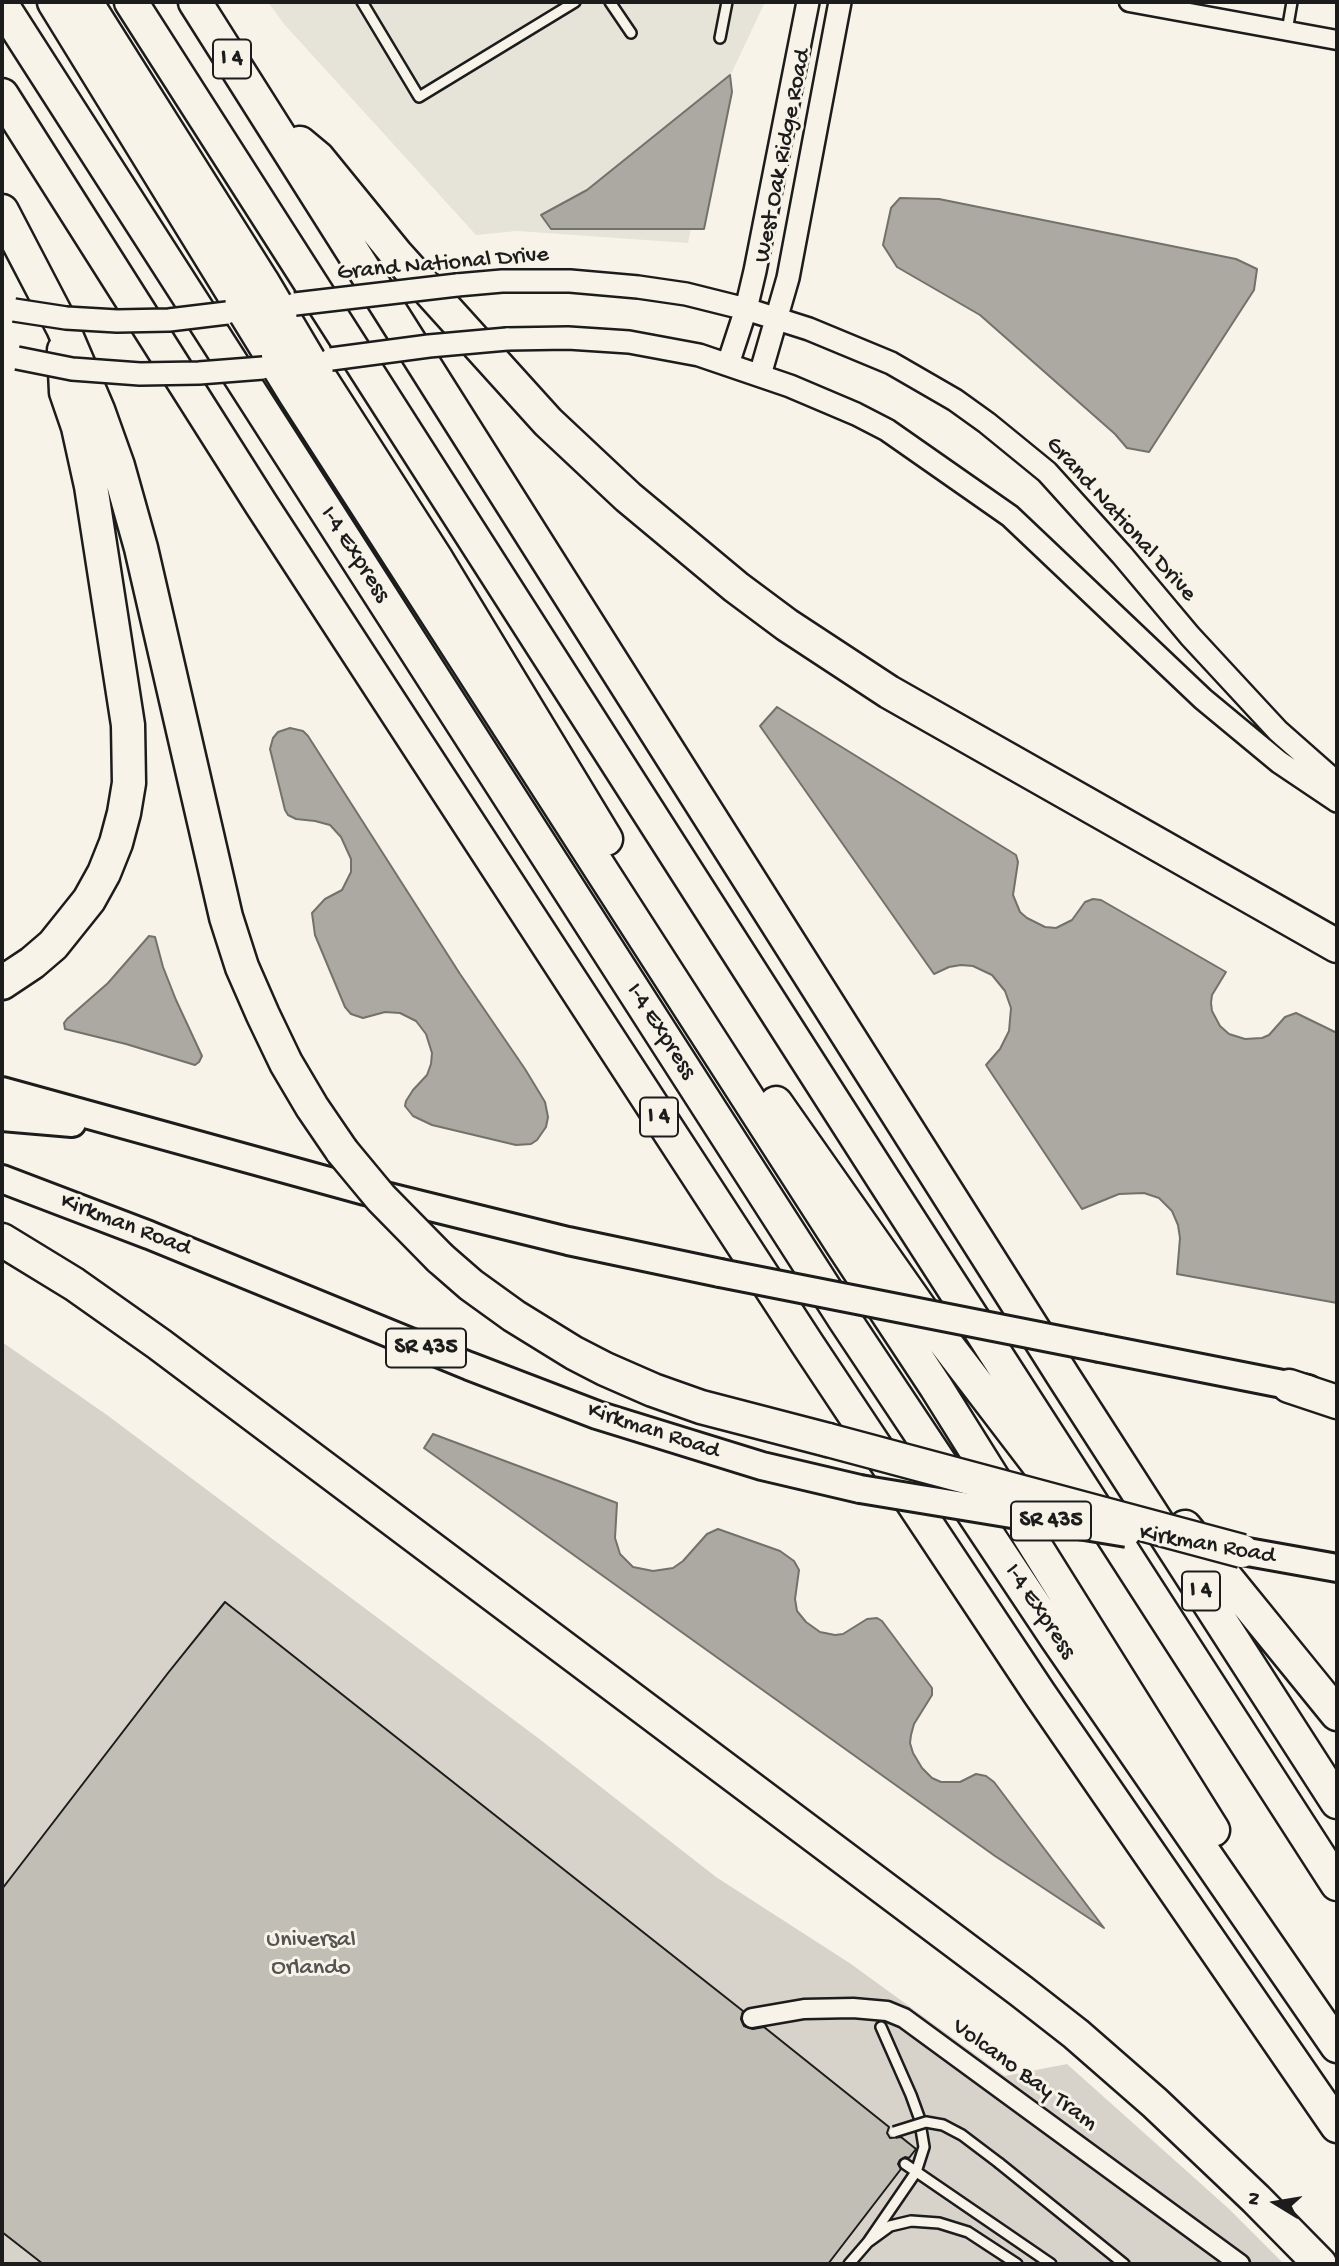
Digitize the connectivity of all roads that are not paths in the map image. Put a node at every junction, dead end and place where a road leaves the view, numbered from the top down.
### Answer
1 (54, 2) edge
2 (86, 2) edge
3 (131, 2) edge
4 (195, 2) edge
5 (362, 2) edge
6 (575, 2) edge
7 (610, 2) edge
8 (727, 2) edge
9 (808, 2) edge
10 (840, 2) edge
11 (1129, 2) edge
12 (1292, 2) edge
13 (2, 5) edge
14 (1287, 31) junction
15 (631, 33) dead end
16 (720, 38) dead end
17 (1337, 40) edge
18 (2, 95) edge
19 (269, 117) junction
20 (2, 211) edge
21 (286, 305) junction
22 (8, 309) edge
23 (746, 309) junction
24 (236, 312) junction
25 (778, 318) junction
26 (63, 328) junction
27 (9, 357) edge
28 (320, 360) junction
29 (728, 364) junction
30 (270, 367) junction
31 (761, 375) junction
32 (1337, 783) edge
33 (1337, 801) edge
34 (1337, 946) edge
35 (2, 983) edge
36 (2, 1091) edge
37 (2, 1117) edge
38 (164, 1136) junction
39 (2, 1179) edge
40 (2, 1240) edge
41 (1065, 1379) junction
42 (1289, 1386) junction
43 (1337, 1394) edge
44 (1337, 1402) edge
45 (1242, 1551) junction
46 (1337, 1569) edge
47 (1216, 1695) junction
48 (1337, 1714) edge
49 (1337, 1802) edge
50 (1337, 1884) edge
51 (752, 2018) dead end
52 (881, 2027) dead end
53 (1337, 2029) edge
54 (1337, 2046) edge
55 (1337, 2126) edge
56 (894, 2132) dead end
57 (905, 2164) dead end
58 (916, 2172) junction
59 (868, 2242) junction
60 (849, 2264) edge
61 (1017, 2264) edge
62 (1051, 2264) edge
63 (1124, 2264) edge
64 (1240, 2264) edge
65 (1320, 2264) edge

1 - 24 highway
2 - 21 highway
3 - 47 highway
4 - 19 highway, I 4
5 - 6 lane
7 - 15 lane
8 - 16 lane
9 - 23 street, West Oak Ridge Road
10 - 25 street, West Oak Ridge Road
11 - 14 street
12 - 14 lane
13 - 54 highway, I-4 Express
14 - 17 street
18 - 55 highway, I 4
19 - 34 highway
19 - 41 highway, I 4
20 - 26 highway
21 - 23 street, Grand National Drive, bridge
21 - 24 street, Grand National Drive
21 - 28 highway
22 - 24 street, Grand National Drive, bridge
23 - 25 street, Grand National Drive
23 - 29 street, West Oak Ridge Road
24 - 30 highway
25 - 31 street, West Oak Ridge Road
25 - 32 street, Grand National Drive
26 - 35 highway
26 - 45 highway, bridge
27 - 30 street, bridge
28 - 29 street, bridge
28 - 30 street
28 - 47 highway
29 - 31 street
30 - 53 highway
31 - 33 street
36 - 38 main road
37 - 38 main road
38 - 42 main road, bridge
39 - 45 main road, Kirkman Road / SR 435, bridge
40 - 65 highway
41 - 48 highway
41 - 49 highway, I 4
42 - 43 main road
42 - 44 highway
45 - 46 main road, Kirkman Road / SR 435
47 - 50 highway
51 - 64 street, Volcano Bay Tram
52 - 58 lane
56 - 63 lane, bridge
57 - 58 lane
58 - 59 lane
58 - 62 lane
59 - 60 lane
59 - 61 lane

